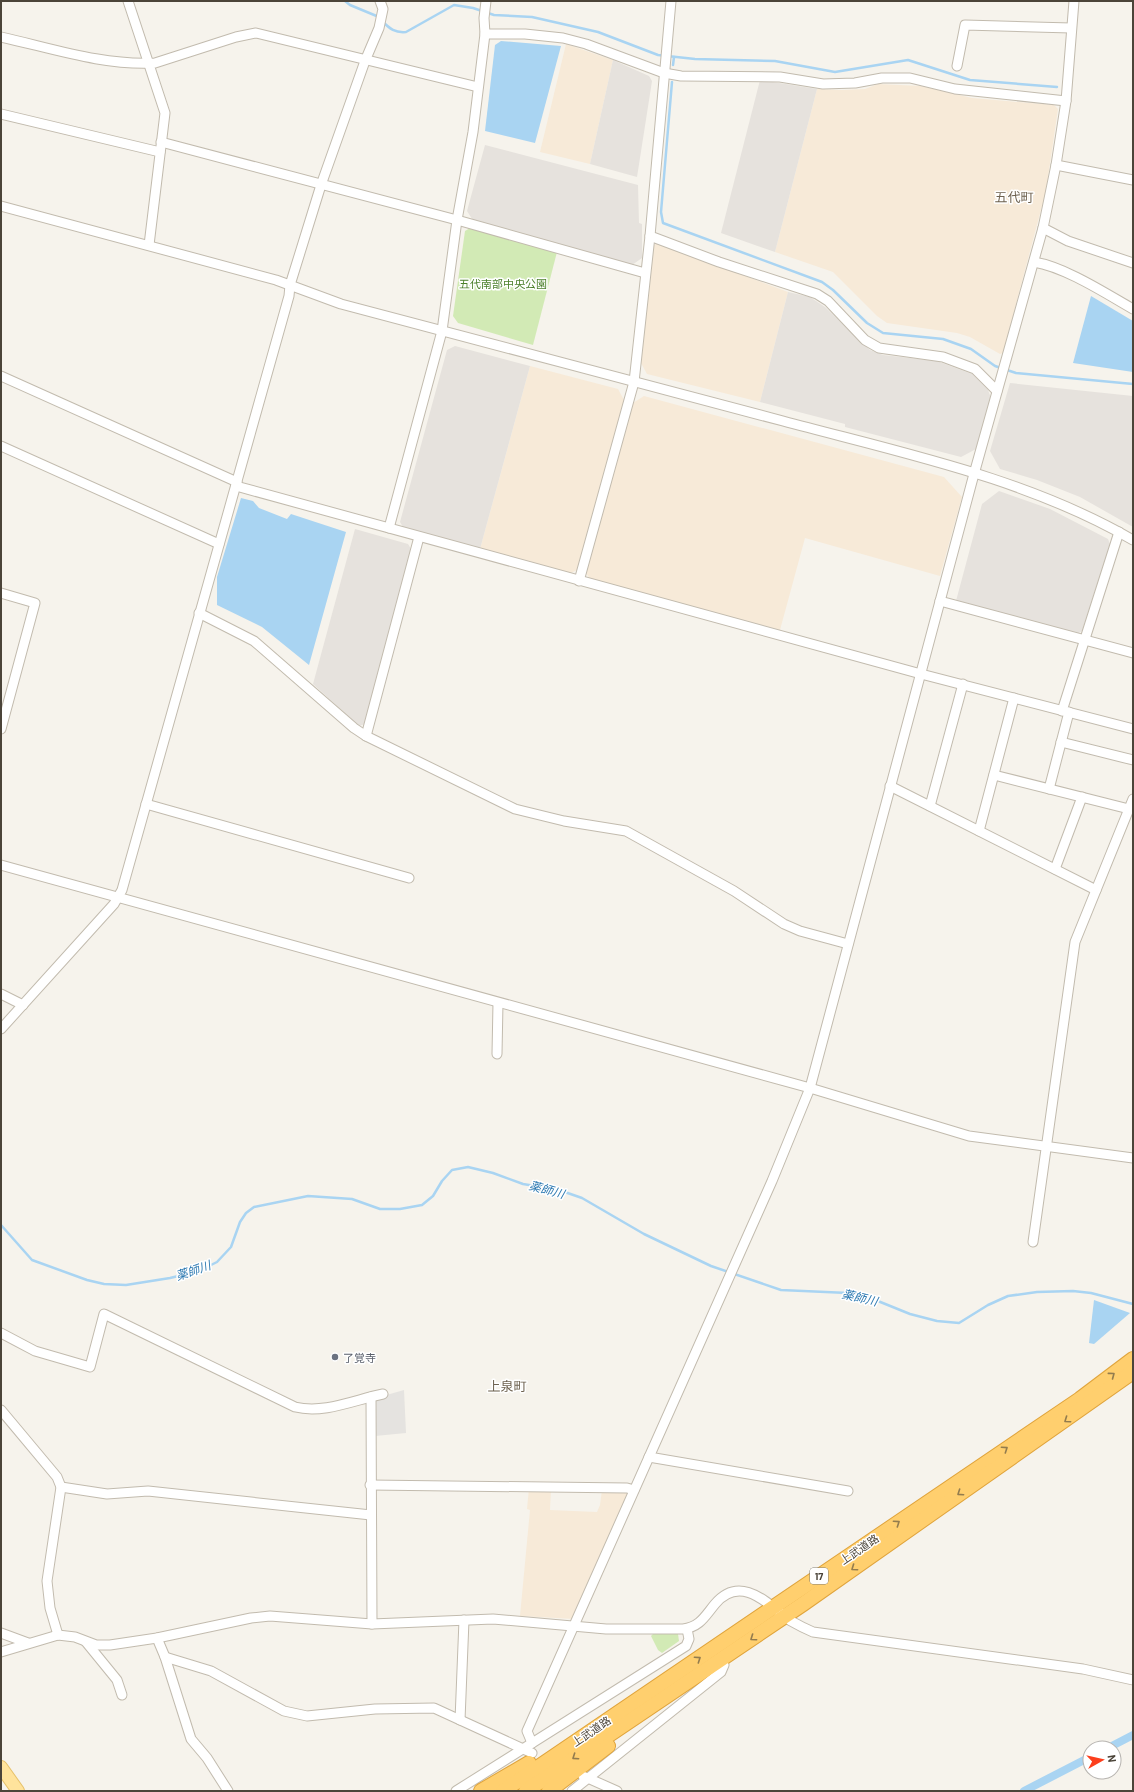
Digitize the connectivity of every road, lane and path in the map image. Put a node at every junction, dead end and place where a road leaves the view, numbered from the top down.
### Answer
1 (128, 1) edge
2 (380, 1) edge
3 (671, 1) edge
4 (1074, 1) edge
5 (486, 4) edge
6 (1072, 28) junction
7 (485, 34) junction
8 (1, 37) edge
9 (365, 61) junction
10 (148, 64) junction
11 (957, 66) dead end
12 (664, 73) junction
13 (478, 87) junction
14 (1066, 101) junction
15 (1, 114) edge
16 (161, 142) junction
17 (160, 152) junction
18 (1056, 165) junction
19 (1133, 180) edge
20 (321, 185) junction
21 (1, 206) edge
22 (457, 220) junction
23 (1043, 228) junction
24 (650, 236) junction
25 (149, 245) junction
26 (1034, 262) junction
27 (1133, 263) edge
28 (645, 273) junction
29 (290, 285) junction
30 (1133, 309) edge
31 (442, 331) junction
32 (1, 376) edge
33 (634, 382) junction
34 (997, 392) junction
35 (1, 446) edge
36 (974, 474) junction
37 (236, 484) junction
38 (389, 528) junction
39 (1119, 532) junction
40 (419, 537) junction
41 (1133, 540) edge
42 (219, 544) junction
43 (579, 581) junction
44 (1, 593) edge
45 (940, 601) junction
46 (199, 613) junction
47 (1085, 640) junction
48 (1133, 653) edge
49 (921, 674) junction
50 (963, 684) junction
51 (1014, 698) junction
52 (1066, 712) junction
53 (1, 726) edge
54 (1133, 729) edge
55 (366, 736) junction
56 (1062, 742) junction
57 (1133, 760) edge
58 (994, 775) junction
59 (890, 786) junction
60 (1049, 789) junction
61 (1082, 797) junction
62 (1133, 799) edge
63 (146, 804) junction
64 (930, 806) junction
65 (1129, 809) junction
66 (979, 831) junction
67 (1, 865) edge
68 (1055, 869) junction
69 (409, 878) dead end
70 (1096, 890) junction
71 (119, 897) junction
72 (848, 944) junction
73 (1, 994) edge
74 (498, 1003) junction
75 (23, 1005) junction
76 (1, 1029) edge
77 (497, 1054) dead end
78 (810, 1088) junction
79 (1046, 1147) junction
80 (1133, 1158) edge
81 (1033, 1242) dead end
82 (1, 1333) edge
83 (1133, 1359) edge
84 (1133, 1372) edge
85 (382, 1394) dead end
86 (371, 1397) junction
87 (1, 1410) edge
88 (649, 1457) junction
89 (370, 1485) junction
90 (61, 1487) junction
91 (634, 1490) junction
92 (848, 1491) dead end
93 (371, 1515) junction
94 (780, 1612) junction
95 (464, 1620) junction
96 (372, 1624) junction
97 (574, 1627) junction
98 (687, 1629) junction
99 (1, 1633) edge
100 (58, 1635) junction
101 (157, 1638) junction
102 (85, 1641) junction
103 (28, 1643) junction
104 (1, 1652) edge
105 (165, 1657) junction
106 (722, 1659) junction
107 (1133, 1680) edge
108 (676, 1682) junction
109 (122, 1695) dead end
110 (460, 1720) junction
111 (532, 1743) junction
112 (523, 1749) junction
113 (532, 1753) dead end
114 (1, 1767) edge
115 (584, 1776) junction
116 (18, 1791) edge
117 (228, 1791) edge
118 (456, 1791) edge
119 (481, 1791) edge
120 (503, 1791) edge
121 (526, 1791) edge
122 (549, 1791) edge
123 (572, 1791) edge
124 (617, 1791) edge

1 - 10 street
2 - 9 street
3 - 12 street
4 - 6 street
5 - 7 street
6 - 11 street
6 - 14 street
7 - 12 street
7 - 13 street
8 - 10 street
9 - 10 street
9 - 13 street
9 - 20 street
10 - 16 street
12 - 14 street
12 - 24 street
13 - 22 street
14 - 18 street
15 - 17 street
16 - 17 street
16 - 20 street
17 - 25 street
18 - 19 street
18 - 23 street
20 - 22 street
20 - 29 street
21 - 25 street
22 - 28 street
22 - 31 street
23 - 26 street
23 - 27 street
24 - 28 street
24 - 34 street
25 - 29 street
26 - 30 street
26 - 34 street
28 - 33 street
29 - 31 street
29 - 37 street
31 - 33 street
31 - 38 street
32 - 37 street
33 - 36 street
33 - 43 street
34 - 36 street
35 - 42 street
36 - 39 street
36 - 45 street
37 - 38 street
37 - 42 street
38 - 40 street
39 - 41 street
39 - 47 street
40 - 43 street
40 - 55 street
42 - 46 street
43 - 49 street
44 - 53 street
45 - 47 street
45 - 49 street
46 - 55 street
46 - 63 street
47 - 48 street
47 - 52 street
49 - 50 street
49 - 59 street
50 - 51 street
50 - 64 street
51 - 52 street
51 - 58 street
52 - 54 street
52 - 56 street
55 - 72 street
56 - 57 street
56 - 60 street
58 - 60 street
58 - 66 street
59 - 64 street
59 - 72 street
60 - 61 street
61 - 65 street
61 - 68 street
62 - 65 street
63 - 69 street
63 - 71 street
64 - 66 street
65 - 70 street
66 - 68 street
67 - 71 street
68 - 70 street
70 - 79 street
71 - 74 street
71 - 75 street
72 - 78 street
73 - 75 street
74 - 77 street
74 - 78 street
75 - 76 street
78 - 79 street
78 - 88 street
79 - 80 street
79 - 81 street
82 - 86 street
94 -> 83 highway, 上武道路 / 17
84 -> 94 highway, 上武道路 / 17
85 - 86 street
86 - 89 street
87 - 90 street
88 - 91 street
88 - 92 street
89 - 91 street
89 - 93 street
90 - 93 street
90 - 100 street
91 - 97 street
93 - 96 street
94 - 98 street
94 -> 106 highway, 上武道路 / 17
94 - 107 street
108 -> 94 highway, 上武道路 / 17
95 - 96 street
95 - 97 street
95 - 110 street
96 - 101 street
97 - 98 street
97 - 111 street
98 - 111 street
99 - 103 street
100 - 102 street
100 - 103 street
101 - 102 street
101 - 105 street
102 - 109 street
103 - 104 street
105 - 110 street
105 - 117 street
106 - 108 highway, 上武道路 / 17
106 - 115 street
108 - 119 highway
108 - 120 highway, 上武道路 / 17
108 -> 121 highway, 上武道路 / 17
108 - 122 highway
110 - 112 street
111 - 112 street
112 - 113 street
112 - 118 street
114 - 116 main road
115 - 123 street
115 - 124 street

